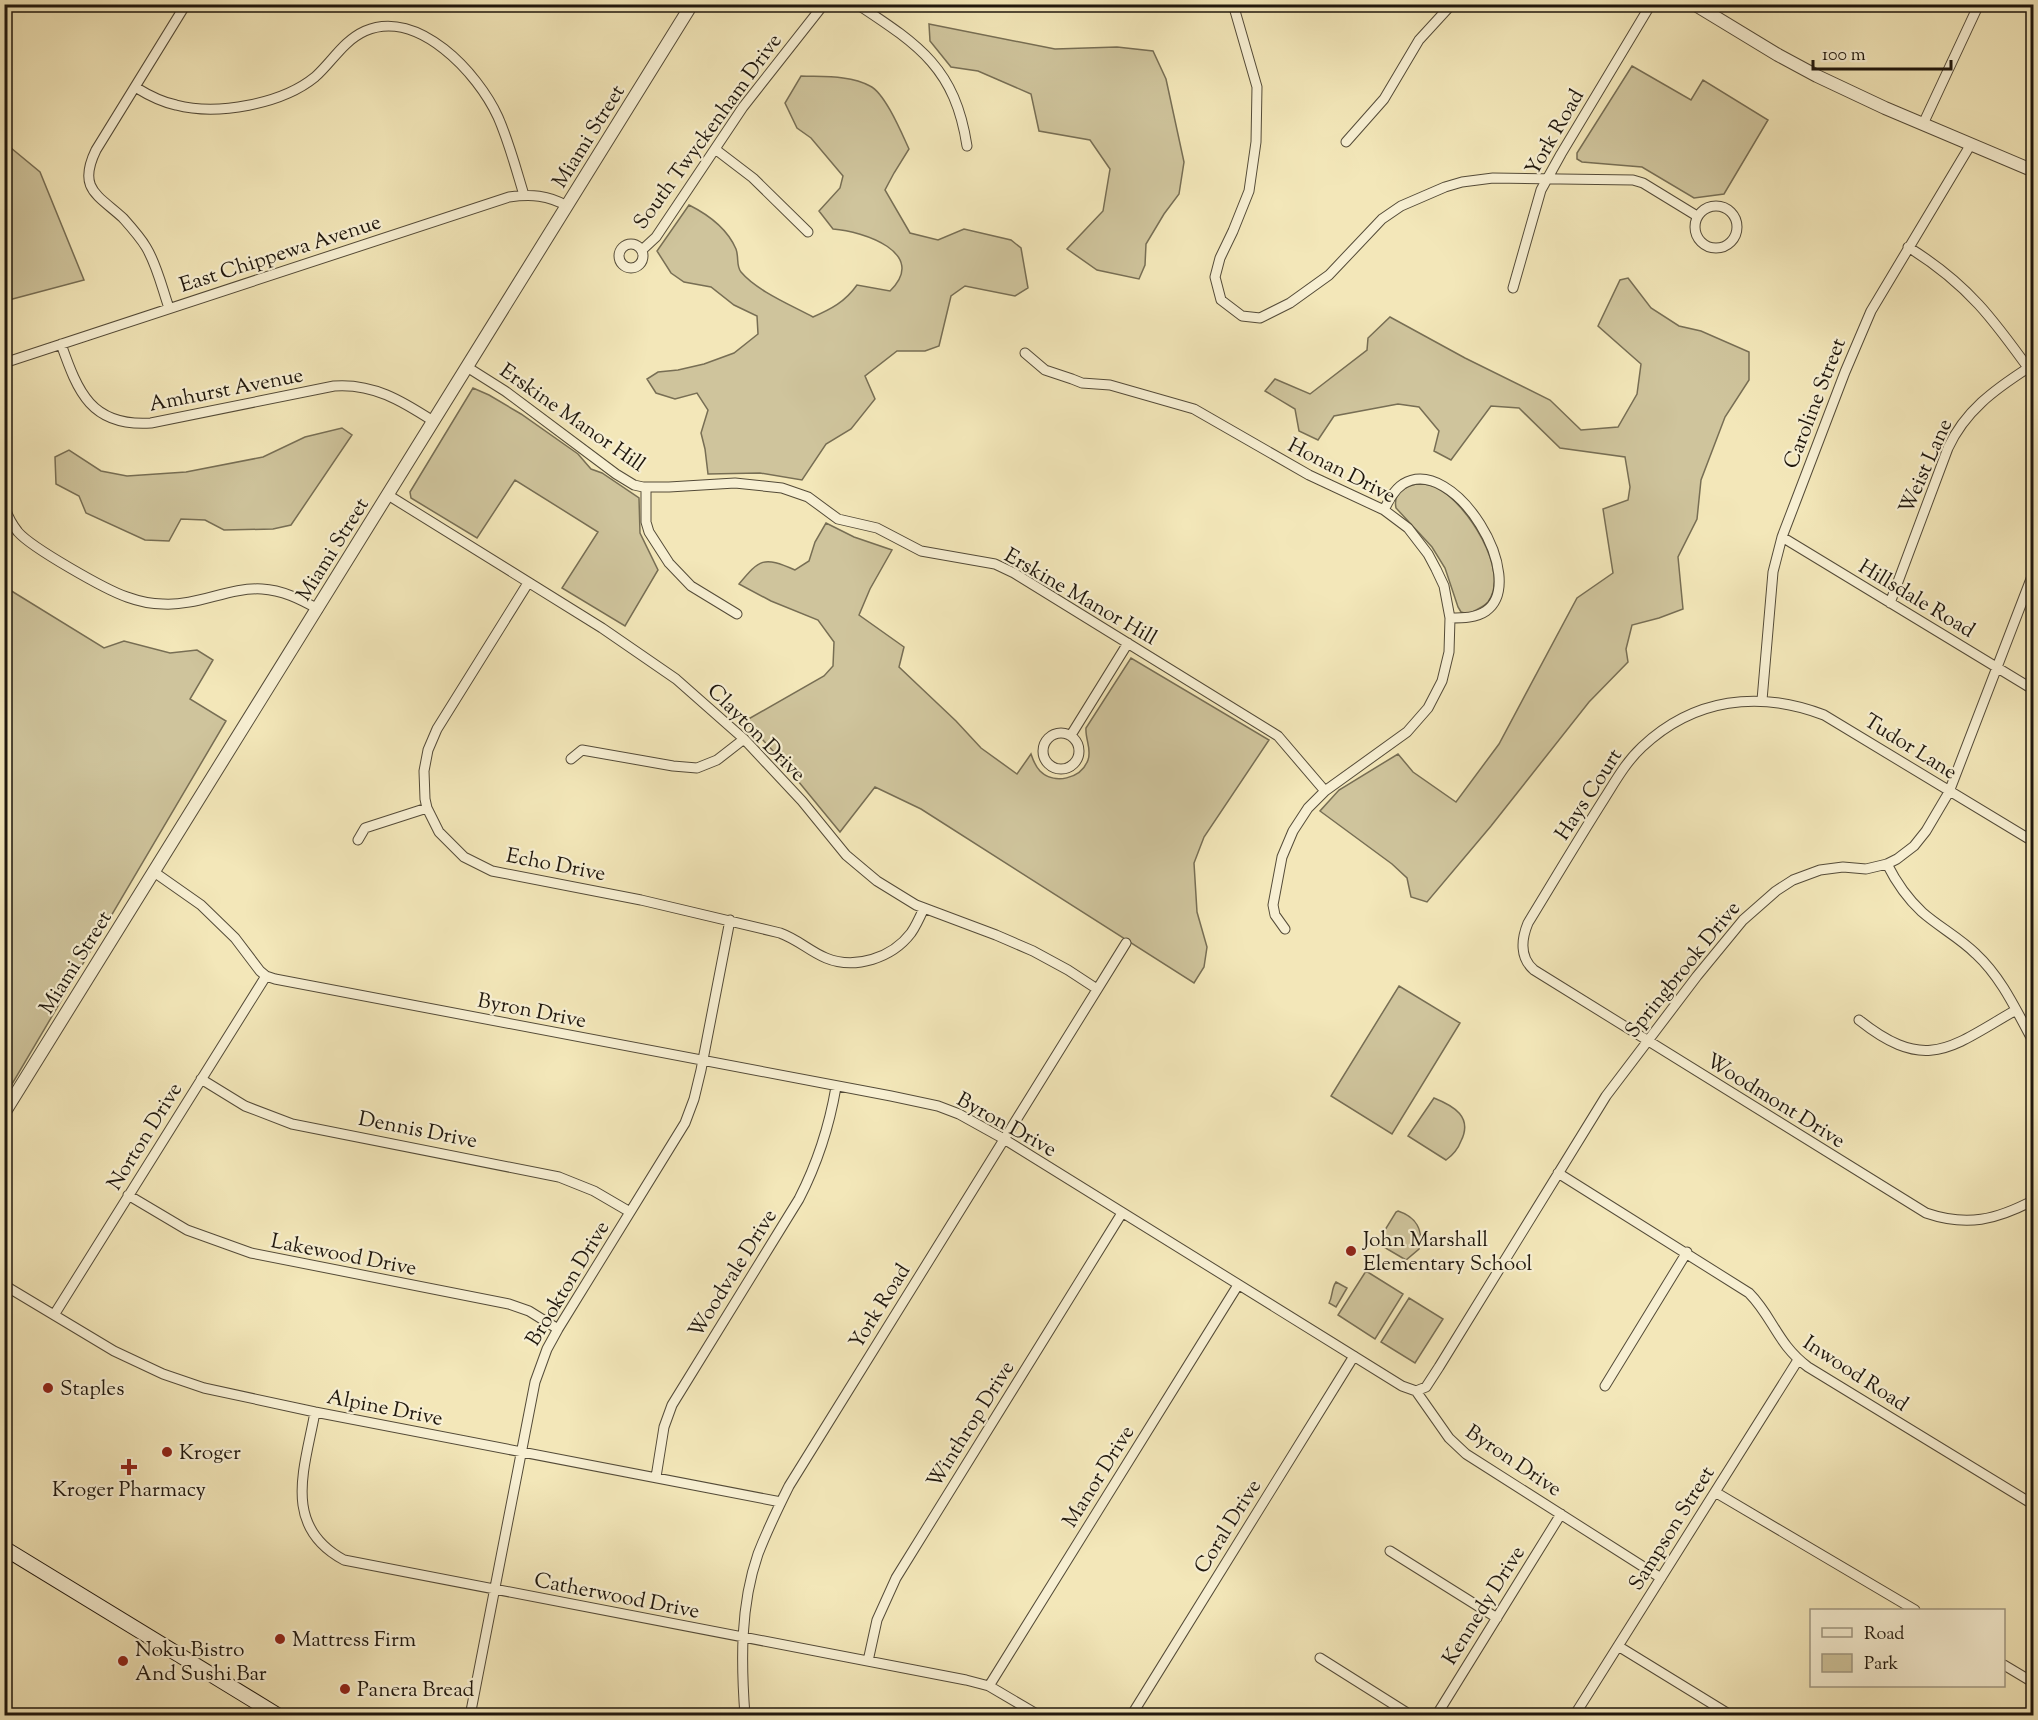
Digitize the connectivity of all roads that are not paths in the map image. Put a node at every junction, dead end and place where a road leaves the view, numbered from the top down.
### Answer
1 (186, 4) edge
2 (692, 4) edge
3 (824, 4) edge
4 (856, 4) edge
5 (1233, 4) edge
6 (1452, 4) edge
7 (1651, 4) edge
8 (1694, 4) edge
9 (1980, 4) edge
10 (135, 87) junction
11 (1923, 124) junction
12 (1346, 142) dead end
13 (1971, 144) junction
14 (967, 146) dead end
15 (715, 149) junction
16 (2034, 171) edge
17 (1548, 178) junction
18 (524, 195) junction
19 (567, 206) junction
20 (1698, 216) junction
21 (808, 232) dead end
22 (1908, 247) junction
23 (642, 250) dead end
24 (1513, 288) dead end
25 (169, 308) junction
26 (61, 344) junction
27 (1024, 353) dead end
28 (4, 363) edge
29 (467, 367) junction
30 (2031, 372) edge
31 (433, 421) junction
32 (4, 465) edge
33 (4, 473) edge
34 (646, 487) junction
35 (387, 495) junction
36 (4, 503) edge
37 (1384, 510) junction
38 (1782, 537) junction
39 (2034, 571) edge
40 (528, 583) junction
41 (1890, 603) junction
42 (318, 609) junction
43 (737, 614) dead end
44 (1450, 618) junction
45 (1128, 643) junction
46 (1997, 667) junction
47 (2034, 690) edge
48 (1762, 700) junction
49 (1071, 735) junction
50 (744, 738) junction
51 (571, 759) dead end
52 (1325, 791) junction
53 (1949, 792) junction
54 (427, 808) junction
55 (358, 840) dead end
56 (2034, 842) edge
57 (1887, 864) junction
58 (154, 872) junction
59 (924, 908) junction
60 (730, 921) junction
61 (1285, 929) dead end
62 (1126, 943) dead end
63 (1523, 948) joint
64 (266, 976) junction
65 (1097, 989) junction
66 (2016, 1010) junction
67 (1859, 1020) dead end
68 (1648, 1040) junction
69 (2034, 1043) edge
70 (703, 1060) junction
71 (201, 1079) junction
72 (836, 1087) junction
73 (4, 1113) edge
74 (1004, 1139) junction
75 (1558, 1173) junction
76 (128, 1195) junction
77 (2034, 1200) edge
78 (630, 1212) junction
79 (1122, 1213) junction
80 (1687, 1252) junction
81 (1238, 1284) junction
82 (4, 1285) edge
83 (54, 1316) junction
84 (558, 1329) junction
85 (1354, 1356) junction
86 (1798, 1360) junction
87 (1605, 1386) dead end
88 (1416, 1391) junction
89 (315, 1412) junction
90 (521, 1451) junction
91 (656, 1477) junction
92 (1715, 1492) junction
93 (781, 1502) junction
94 (2034, 1505) edge
95 (1561, 1514) junction
96 (4, 1548) edge
97 (1390, 1551) dead end
98 (1661, 1578) junction
99 (494, 1589) junction
100 (1912, 1609) edge
101 (1497, 1618) junction
102 (743, 1638) junction
103 (1618, 1646) junction
104 (1320, 1658) dead end
105 (868, 1661) junction
106 (2005, 1666) edge
107 (2034, 1683) edge
108 (989, 1686) junction
109 (279, 1716) edge
110 (470, 1716) edge
111 (745, 1716) edge
112 (1040, 1716) edge
113 (1131, 1716) edge
114 (1412, 1716) edge
115 (1436, 1716) edge
116 (1574, 1716) edge
117 (1732, 1716) edge

1 - 10 street
2 - 19 street, Miami Street
3 - 15 street, South Twyckenham Drive
4 - 14 street
5 - 17 street
6 - 12 street
7 - 17 street, York Road
8 - 11 street
9 - 11 street
10 - 18 street
10 - 25 street
11 - 13 street
13 - 16 street
13 - 22 street, Caroline Street
15 - 21 street
15 - 23 street, South Twyckenham Drive
17 - 20 street
17 - 24 street, York Road
18 - 19 street, East Chippewa Avenue
18 - 25 street, East Chippewa Avenue
19 - 29 street, Miami Street
20 - 20 street
22 - 30 street
22 - 38 street, Caroline Street
25 - 26 street, East Chippewa Avenue
26 - 28 street, East Chippewa Avenue
26 - 31 street, Amhurst Avenue
27 - 37 street, Honan Drive
29 - 31 street, Miami Street
29 - 34 street, Erskine Manor Hill
30 - 41 street, Weist Lane
31 - 35 street, Miami Street
32 - 33 street
34 - 43 street
34 - 45 street, Erskine Manor Hill
35 - 40 street, Clayton Drive
35 - 42 street, Miami Street
36 - 42 street
37 - 44 street, Honan Drive
37 - 44 street
38 - 41 street, Hillsdale Road
38 - 48 street, Caroline Street
39 - 46 street, Springbrook Drive
40 - 50 street, Clayton Drive
40 - 54 street, Echo Drive
41 - 46 street, Hillsdale Road
42 - 58 street, Miami Street
44 - 52 street, Honan Drive
45 - 49 street
45 - 52 street, Erskine Manor Hill
46 - 47 street, Hillsdale Road
46 - 53 street, Springbrook Drive
48 - 53 street, Tudor Lane
48 - 63 street, Hays Court
49 - 49 street
50 - 51 street
50 - 59 street, Clayton Drive
52 - 61 street, Honan Drive
53 - 56 street, Tudor Lane
53 - 57 street, Springbrook Drive
54 - 55 street
54 - 60 street, Echo Drive
57 - 66 street
57 - 68 street, Springbrook Drive
58 - 64 street
58 - 73 street, Miami Street
59 - 60 street, Echo Drive
59 - 65 street, Clayton Drive
60 - 70 street, Brookton Drive
62 - 65 street, York Road
63 - 68 street, Woodmont Drive
64 - 70 street, Byron Drive
64 - 71 street, Norton Drive
65 - 74 street, York Road
66 - 67 street
66 - 69 street
68 - 75 street, Springbrook Drive
68 - 77 street, Woodmont Drive
70 - 72 street, Byron Drive
70 - 78 street, Brookton Drive
71 - 76 street, Norton Drive
71 - 78 street, Dennis Drive
72 - 74 street, Byron Drive
72 - 91 street, Woodvale Drive
74 - 79 street, Byron Drive
74 - 93 street, York Road
75 - 80 street, Inwood Road
75 - 88 street, Springbrook Drive
76 - 83 street, Norton Drive
76 - 84 street, Lakewood Drive
78 - 84 street, Brookton Drive
79 - 81 street, Byron Drive
79 - 105 street, Winthrop Drive
80 - 86 street, Inwood Road
80 - 87 street
81 - 85 street, Byron Drive
81 - 108 street, Manor Drive
82 - 83 street, Alpine Drive
83 - 89 street, Alpine Drive
84 - 90 street, Brookton Drive
85 - 88 street, Byron Drive
85 - 113 street, Coral Drive
86 - 92 street, Sampson Street
86 - 94 street, Inwood Road
88 - 95 street, Byron Drive
89 - 90 street, Alpine Drive
89 - 99 street, Catherwood Drive
90 - 91 street, Alpine Drive
90 - 99 street, Brookton Drive
91 - 93 street, Alpine Drive
92 - 98 street, Sampson Street
92 - 100 street
93 - 102 street, York Road
95 - 98 street, Byron Drive
95 - 101 street, Kennedy Drive
96 - 109 main road
97 - 101 street
98 - 103 street, Sampson Street
99 - 102 street, Catherwood Drive
99 - 110 street, Brookton Drive
101 - 115 street, Kennedy Drive
102 - 105 street, Catherwood Drive
102 - 111 street, York Road
103 - 116 street, Sampson Street
103 - 117 street
104 - 114 street
105 - 108 street, Catherwood Drive
106 - 107 street
108 - 112 street, Catherwood Drive

